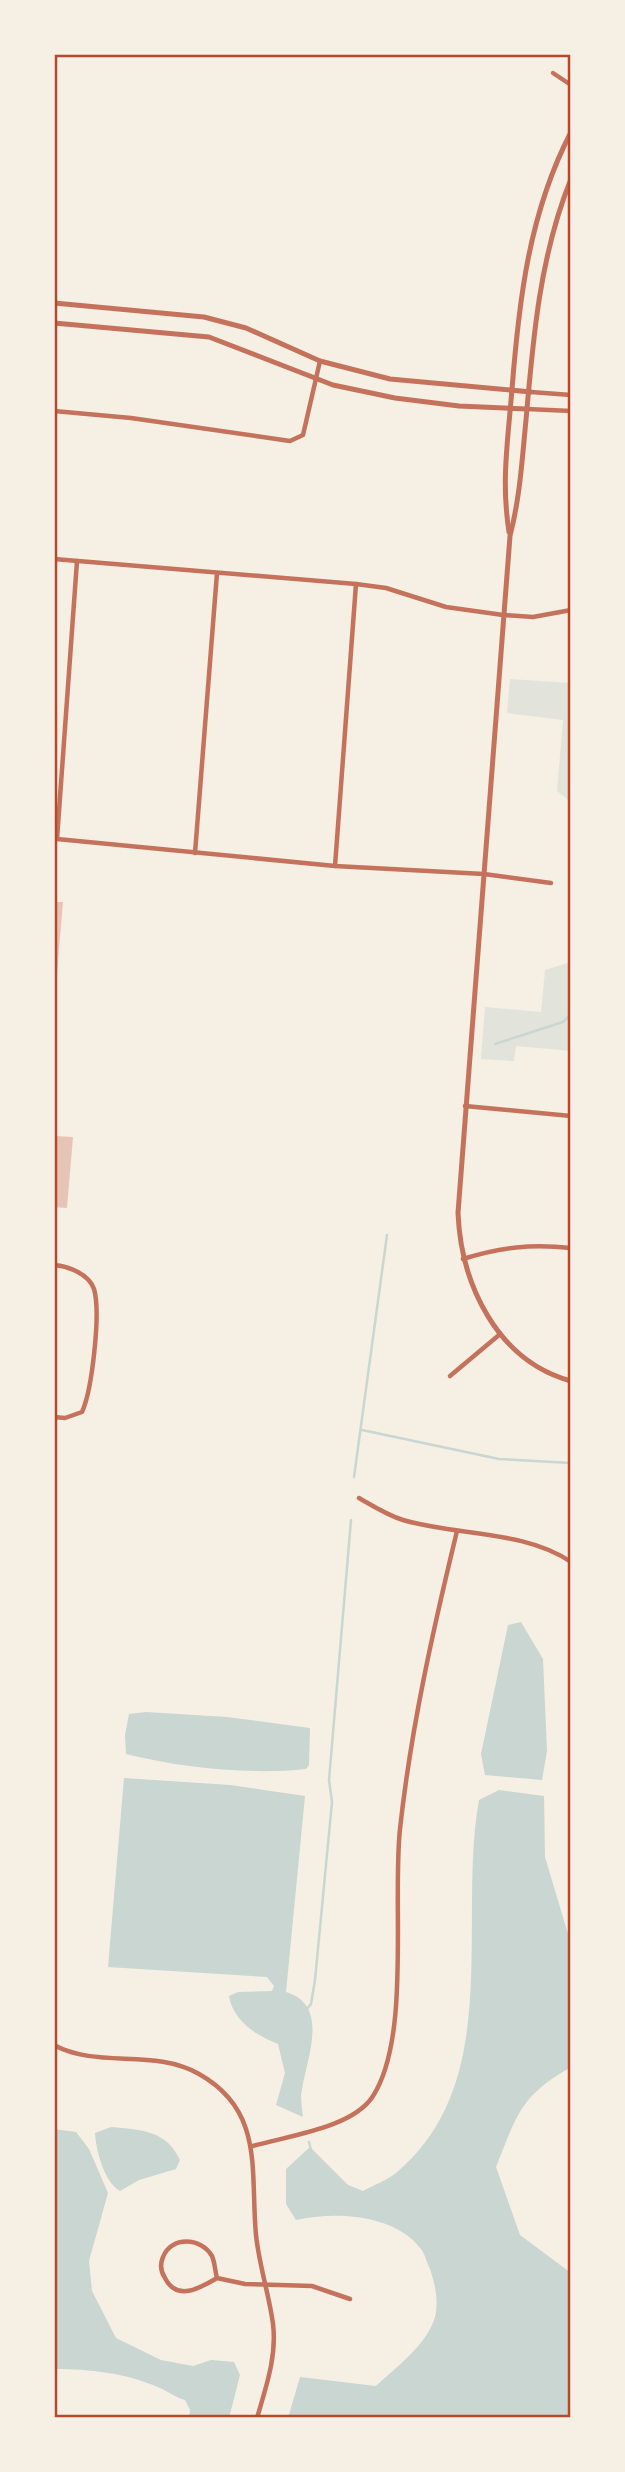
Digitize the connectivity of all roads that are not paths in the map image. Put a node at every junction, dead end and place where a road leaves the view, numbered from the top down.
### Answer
1 (553, 73) dead end
2 (571, 85) edge
3 (571, 132) edge
4 (571, 179) edge
5 (54, 303) edge
6 (54, 323) edge
7 (320, 361) junction
8 (315, 379) junction
9 (512, 390) junction
10 (531, 391) junction
11 (571, 395) edge
12 (510, 409) junction
13 (527, 409) junction
14 (54, 411) edge
15 (571, 411) edge
16 (510, 536) junction
17 (54, 559) edge
18 (77, 561) junction
19 (217, 573) junction
20 (356, 584) junction
21 (571, 610) edge
22 (503, 615) junction
23 (195, 853) junction
24 (335, 866) junction
25 (484, 874) junction
26 (551, 883) dead end
27 (465, 1107) junction
28 (571, 1116) edge
29 (571, 1248) edge
30 (463, 1259) junction
31 (54, 1265) edge
32 (499, 1335) junction
33 (450, 1376) dead end
34 (571, 1381) edge
35 (54, 1417) edge
36 (359, 1498) dead end
37 (457, 1531) junction
38 (571, 1562) edge
39 (54, 2045) edge
40 (253, 2146) junction
41 (217, 2278) junction
42 (264, 2283) junction
43 (350, 2299) dead end
44 (257, 2418) edge

1 - 2 street
3 - 9 street
4 - 10 street
5 - 7 street
6 - 8 street
7 - 8 street
7 - 9 street
8 - 12 street
8 - 14 street
9 - 10 street
9 - 12 street
10 - 11 street
10 - 13 street
12 - 13 street
12 - 16 street
13 - 15 street
13 - 16 street
16 - 22 street
17 - 18 street
18 - 19 street
18 - 23 street
19 - 20 street
19 - 23 street
20 - 22 street
20 - 24 street
21 - 22 street
22 - 25 street
23 - 24 street
24 - 25 street
25 - 26 street
25 - 27 street
27 - 28 street
27 - 30 street
29 - 30 street
30 - 32 street
31 - 35 street
32 - 33 street
32 - 34 street
36 - 37 street
37 - 38 street
37 - 40 street
39 - 40 street
40 - 42 street
41 - 41 street
41 - 42 street
42 - 43 street
42 - 44 street

